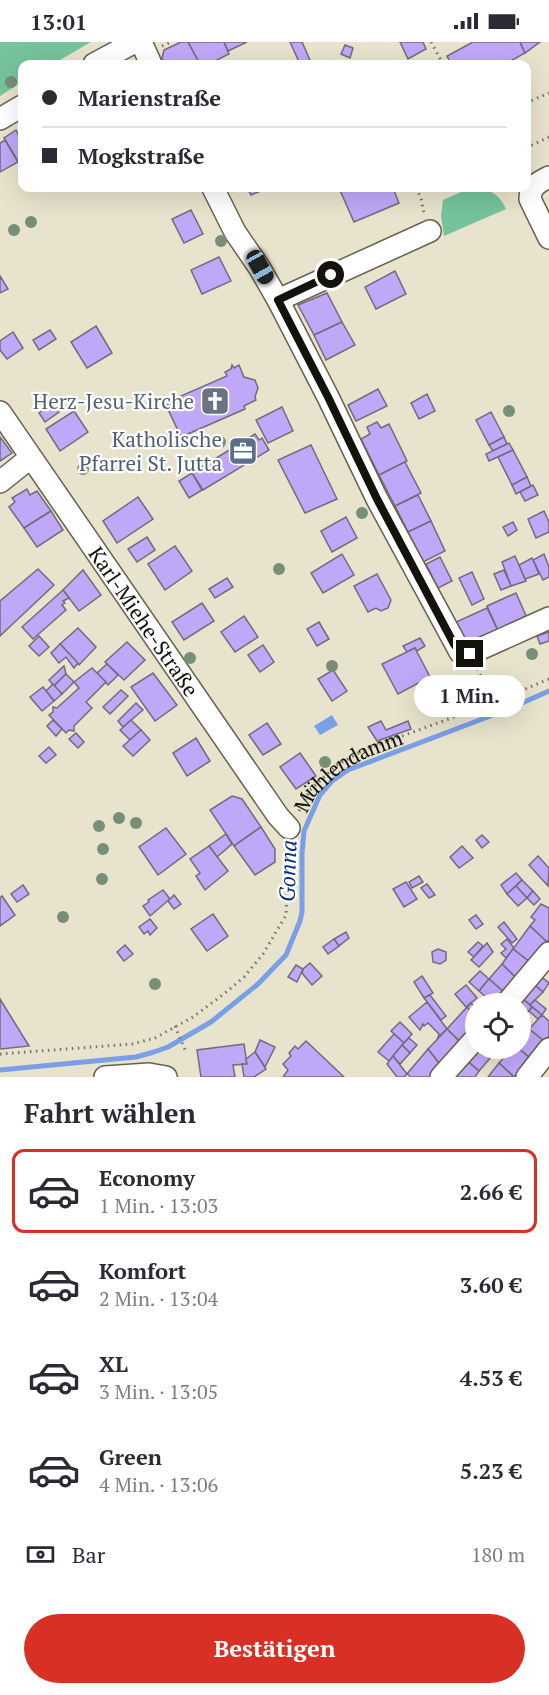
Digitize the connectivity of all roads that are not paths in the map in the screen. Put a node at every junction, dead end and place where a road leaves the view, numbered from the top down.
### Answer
1 (135, 42) edge
2 (141, 42) edge
3 (101, 60) edge
4 (149, 60) edge
5 (18, 108) edge
6 (0, 119) edge
7 (549, 177) edge
8 (531, 191) edge
9 (215, 192) edge
10 (530, 192) edge
11 (430, 231) road end
12 (549, 238) edge
13 (278, 300) junction
14 (0, 412) edge
15 (30, 458) junction
16 (0, 482) edge
17 (549, 618) edge
18 (289, 828) road end
19 (549, 953) edge
20 (515, 993) edge
21 (549, 1048) edge
22 (465, 1050) edge
23 (105, 1077) edge
24 (165, 1077) edge
25 (441, 1077) edge
26 (527, 1077) edge

1 - 3 street
2 - 4 street
5 - 6 street
7 - 8 street
9 - 13 street
10 - 12 street
11 - 13 street
13 - 17 street
14 - 15 street, Karl-Miehe-Straße
15 - 16 street
15 - 18 street, Karl-Miehe-Straße
19 - 20 street
21 - 26 street
22 - 25 street
23 - 24 street

